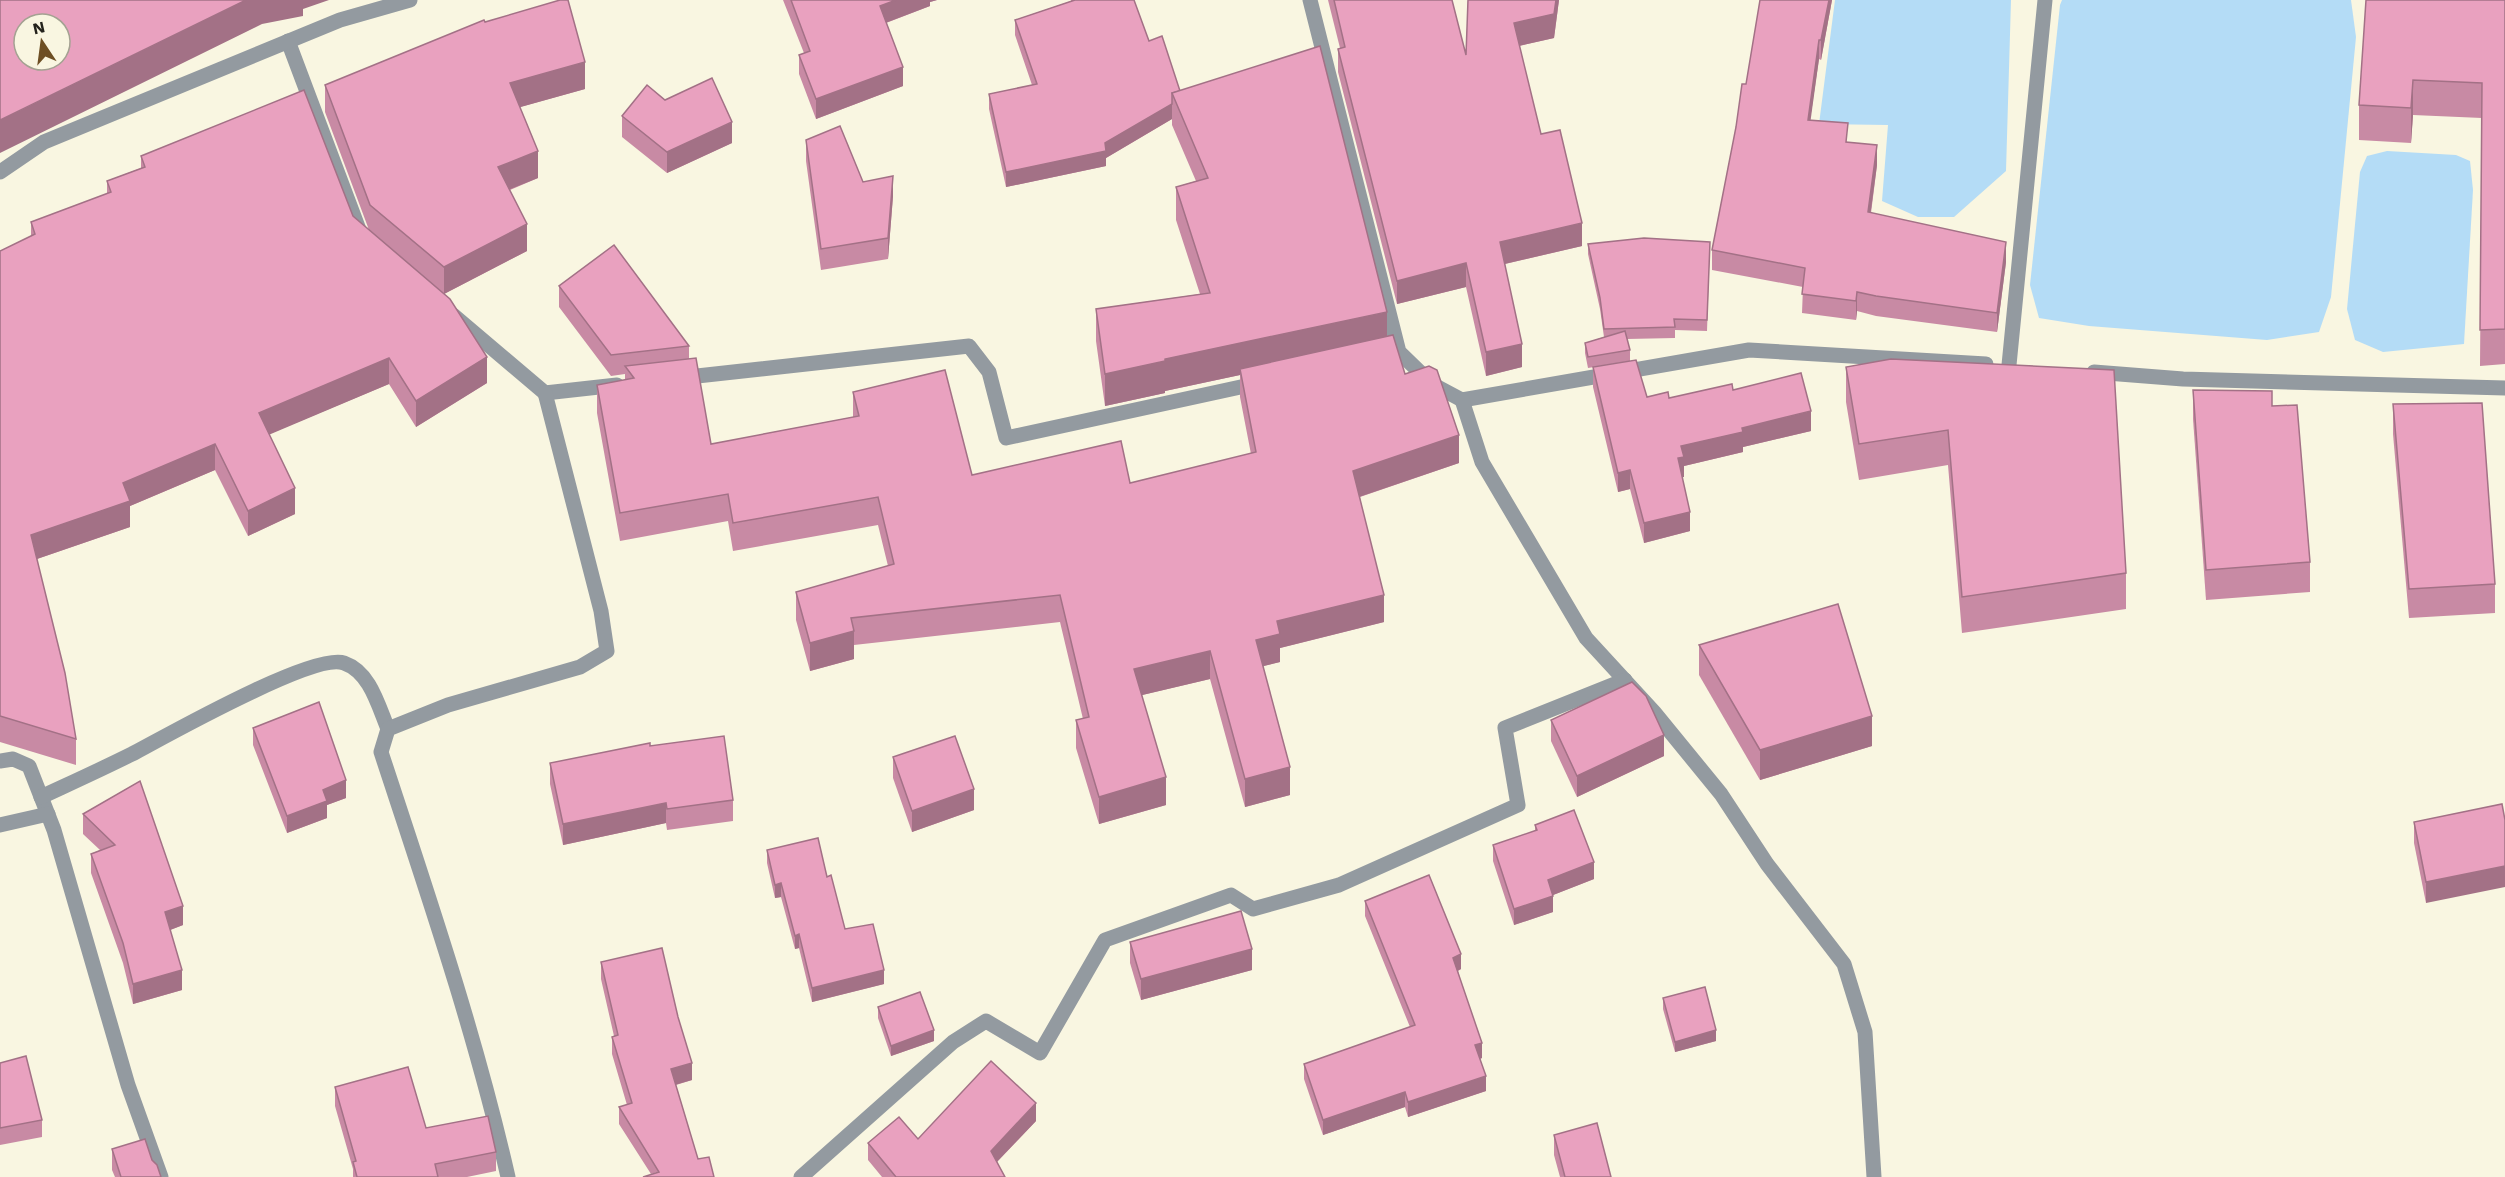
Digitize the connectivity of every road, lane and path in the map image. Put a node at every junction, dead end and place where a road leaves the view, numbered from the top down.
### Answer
1 (410, 0) edge
2 (1310, 0) edge
3 (2045, 0) edge
4 (288, 41) junction
5 (0, 172) edge
6 (371, 246) edge
7 (445, 308) edge
8 (2079, 371) edge
9 (663, 380) edge
10 (1272, 380) edge
11 (628, 384) edge
12 (2505, 388) edge
13 (545, 393) junction
14 (1462, 400) junction
15 (1625, 680) junction
16 (388, 729) junction
17 (0, 760) edge
18 (41, 797) junction
19 (48, 814) junction
20 (0, 825) edge
21 (161, 1177) edge
22 (508, 1177) edge
23 (801, 1177) edge
24 (1874, 1177) edge

1 - 4 street
2 - 14 street
3 - 14 street
4 - 5 street
4 - 6 street
7 - 13 street
8 - 12 street
9 - 10 street
11 - 13 street
13 - 16 street
14 - 15 street
15 - 23 street
15 - 24 street
16 - 18 street
16 - 22 street
17 - 18 street
18 - 19 street
19 - 20 street
19 - 21 street

